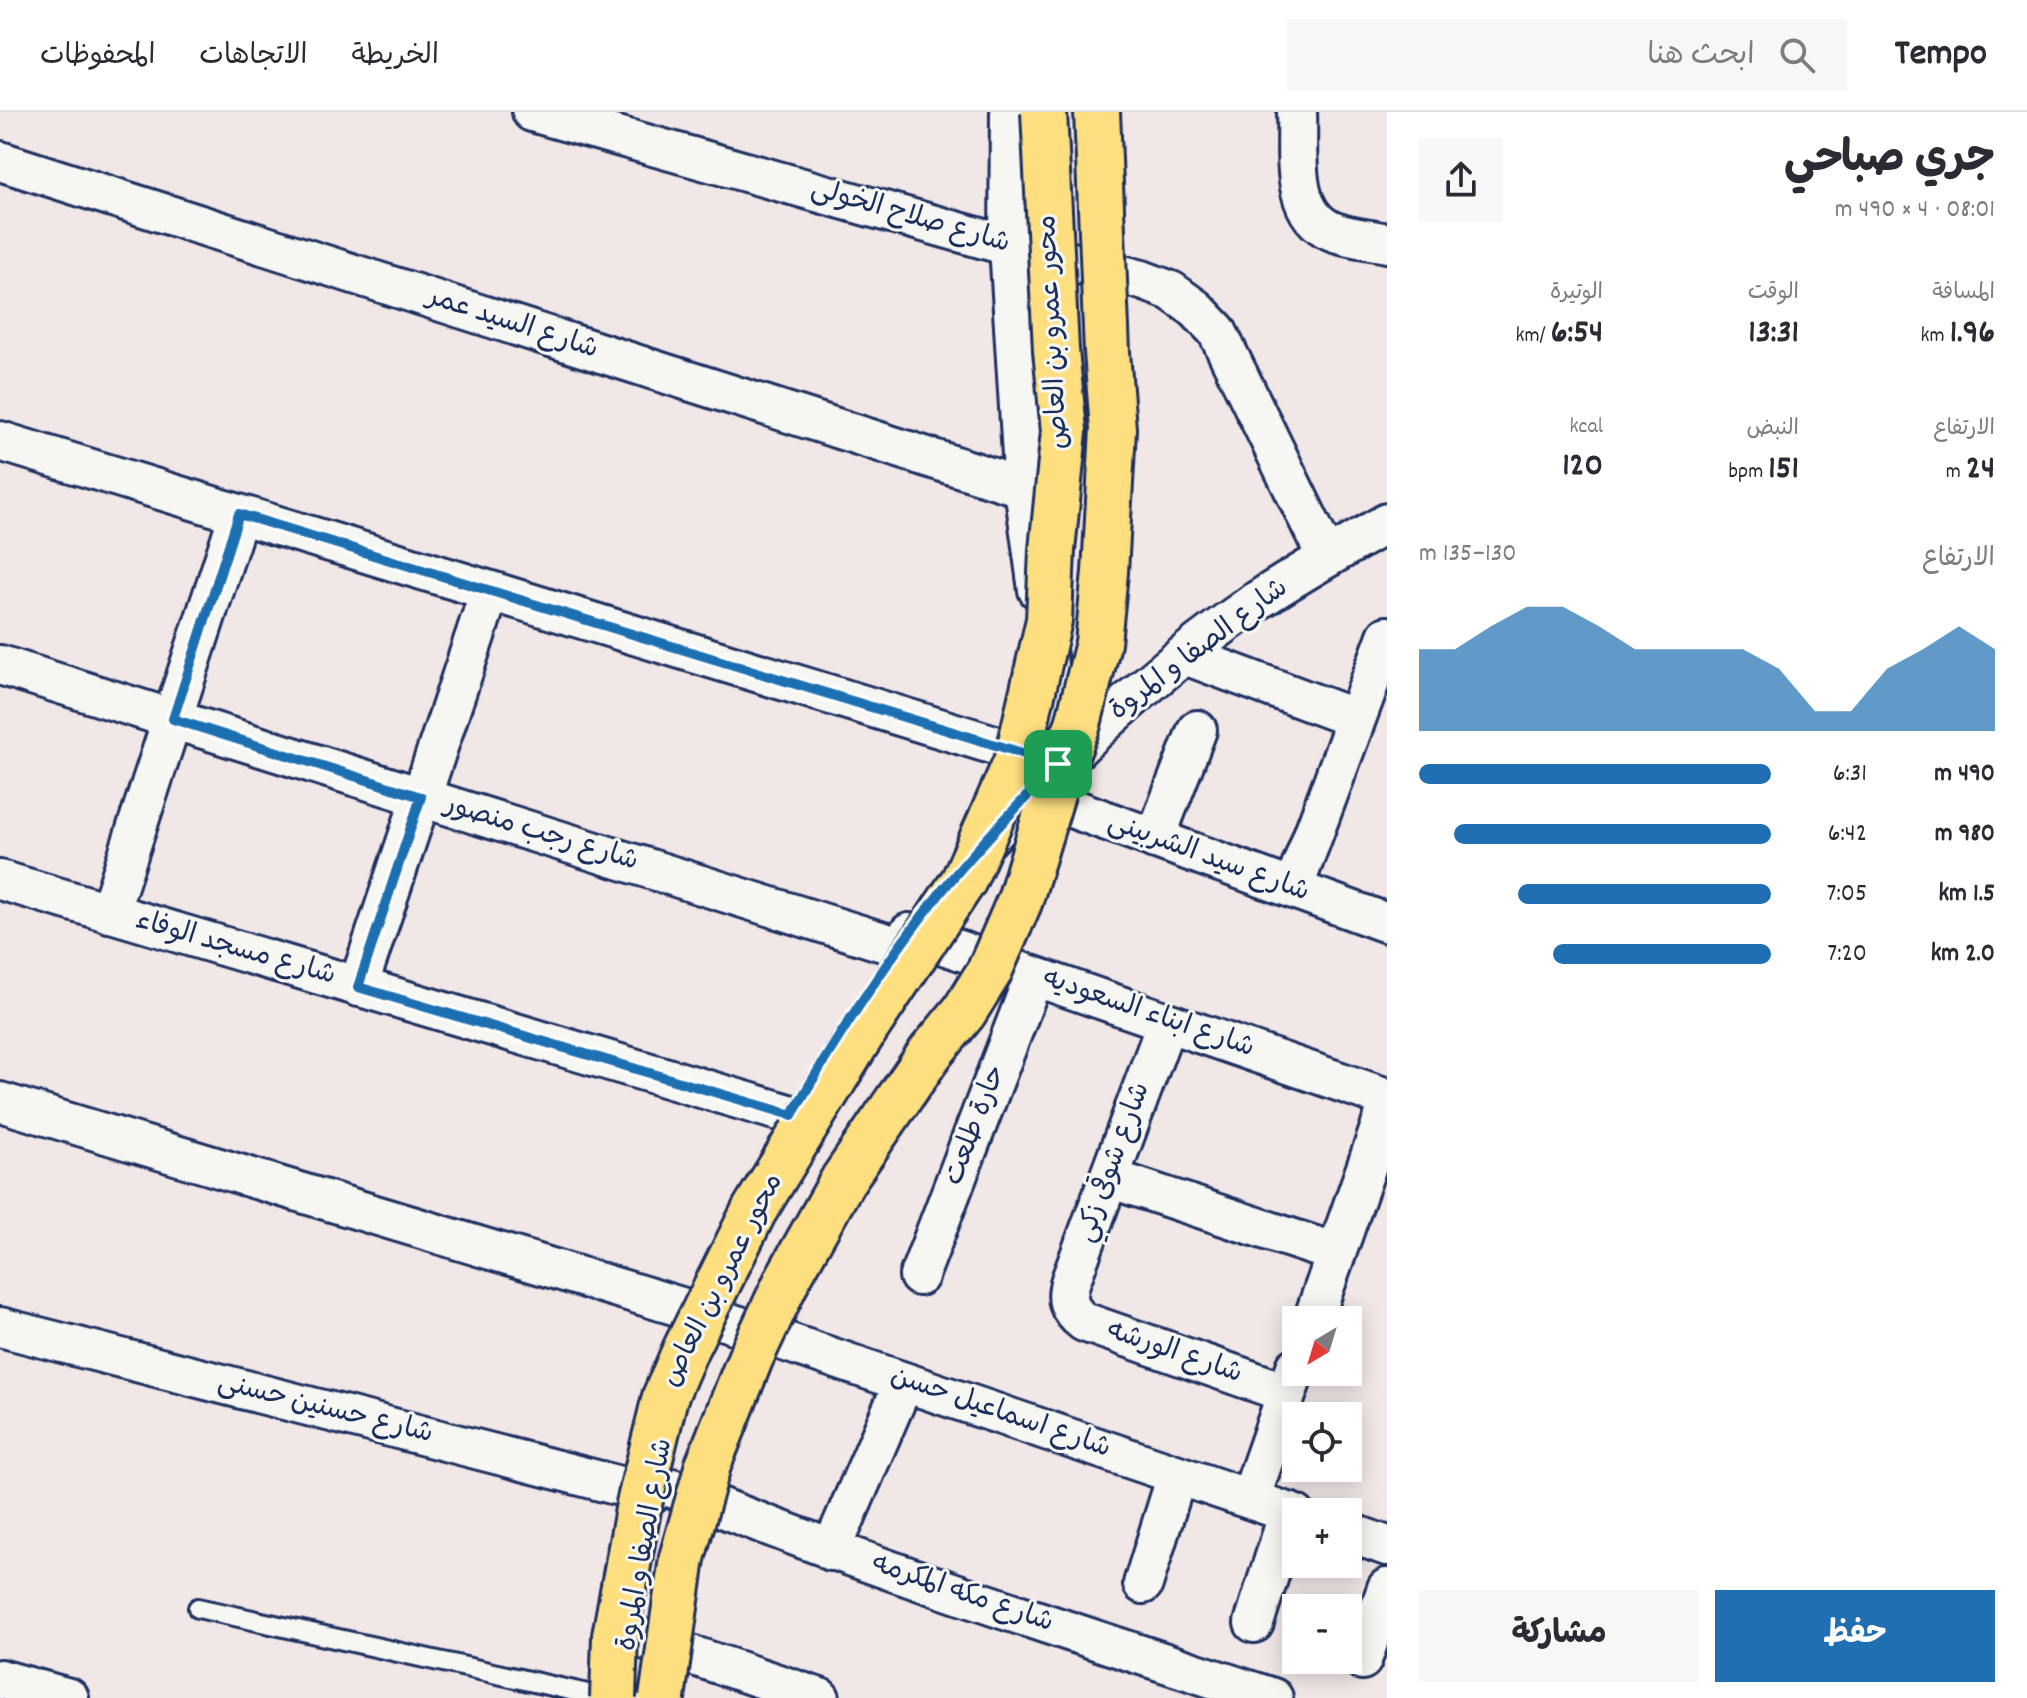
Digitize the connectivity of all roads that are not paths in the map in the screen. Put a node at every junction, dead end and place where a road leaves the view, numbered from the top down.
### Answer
1 (532, 112) edge
2 (1010, 112) edge
3 (1044, 112) edge
4 (1097, 112) edge
5 (1286, 115) edge
6 (0, 161) edge
7 (1387, 243) edge
8 (1009, 246) junction
9 (0, 441) edge
10 (1024, 488) junction
11 (239, 514) junction
12 (1387, 523) edge
13 (1327, 558) junction
14 (490, 591) junction
15 (1387, 636) edge
16 (1185, 655) junction
17 (0, 665) edge
18 (173, 719) junction
19 (1356, 719) junction
20 (1197, 730) dead end
21 (1065, 758) junction
22 (1030, 793) junction
23 (421, 797) junction
24 (1155, 839) junction
25 (0, 880) edge
26 (1293, 889) junction
27 (109, 913) junction
28 (1387, 923) edge
29 (904, 940) junction
30 (1034, 976) junction
31 (358, 987) junction
32 (1167, 1022) junction
33 (1387, 1098) edge
34 (0, 1102) edge
35 (1387, 1108) edge
36 (792, 1115) junction
37 (1109, 1178) junction
38 (1336, 1253) junction
39 (919, 1276) dead end
40 (1068, 1304) joint
41 (1318, 1306) edge
42 (704, 1314) junction
43 (0, 1327) edge
44 (1282, 1377) edge
45 (904, 1382) junction
46 (1290, 1386) edge
47 (1177, 1475) junction
48 (653, 1488) junction
49 (1250, 1499) junction
50 (1282, 1510) edge
51 (1362, 1537) edge
52 (1282, 1543) edge
53 (1387, 1546) edge
54 (831, 1551) junction
55 (1143, 1584) dead end
56 (1387, 1588) edge
57 (198, 1608) dead end
58 (1254, 1623) dead end
59 (628, 1634) junction
60 (1362, 1660) dead end
61 (0, 1679) edge
62 (69, 1698) edge
63 (606, 1698) edge
64 (613, 1698) edge
65 (623, 1698) edge
66 (662, 1698) edge
67 (820, 1698) edge
68 (1273, 1698) edge

1 - 8 street, شارع صلاح الخولى
2 - 8 street
3 - 64 main road, محور عمرو بن العاص, bridge
4 - 66 main road, محور عمرو بن العاص, bridge
5 - 7 street
6 - 10 street, شارع السيد عمر
8 - 10 street
8 - 13 street, شارع صلاح الخولى
9 - 11 street
10 - 21 street
11 - 14 street
11 - 18 street
12 - 13 street, شارع الصفا و المروة
13 - 16 street, شارع الصفا و المروة
14 - 21 street
14 - 23 street
15 - 19 street
16 - 19 street
16 - 21 street, شارع الصفا و المروة
17 - 18 street, شارع رجب منصور
18 - 23 street, شارع رجب منصور
18 - 27 street
19 - 26 street
20 - 24 street
21 - 22 street, شارع الصفا و المروة
22 - 24 street, شارع سيد الشربينى
22 - 29 street, شارع الصفا و المروة
23 - 29 street, شارع رجب منصور
23 - 31 street
24 - 26 street, شارع سيد الشربينى
25 - 27 street, شارع مسجد الوفاء
26 - 28 street, شارع سيد الشربينى
27 - 31 street, شارع مسجد الوفاء
29 - 30 street, شارع ابناء السعوديه
29 - 36 street, شارع الصفا و المروة
30 - 32 street, شارع ابناء السعوديه
30 - 39 street, حارة طلعت
31 - 36 street, شارع مسجد الوفاء
32 - 33 street, شارع ابناء السعوديه
32 - 37 street, شارع شوقى زكي
34 - 42 street, شارع اسماعيل حسن
35 - 38 street
36 - 42 street, شارع الصفا و المروة
37 - 38 street
37 - 40 street, شارع شوقى زكي
38 - 41 street
40 - 44 street, شارع الورشه
42 - 45 street, شارع اسماعيل حسن
42 - 48 street, شارع الصفا و المروة
43 - 48 street, شارع حسنين حسنى
45 - 47 street, شارع اسماعيل حسن
45 - 54 street
46 - 49 street
47 - 49 street, شارع اسماعيل حسن
47 - 55 street
48 - 54 street, شارع مكه المكرمه
48 - 59 street, شارع الصفا و المروة
49 - 50 street, شارع اسماعيل حسن
51 - 53 street
52 - 58 street
54 - 68 street, شارع مكه المكرمه
56 - 60 street
57 - 63 lane
59 - 65 street, شارع الصفا و المروة
59 - 67 street
61 - 62 street

